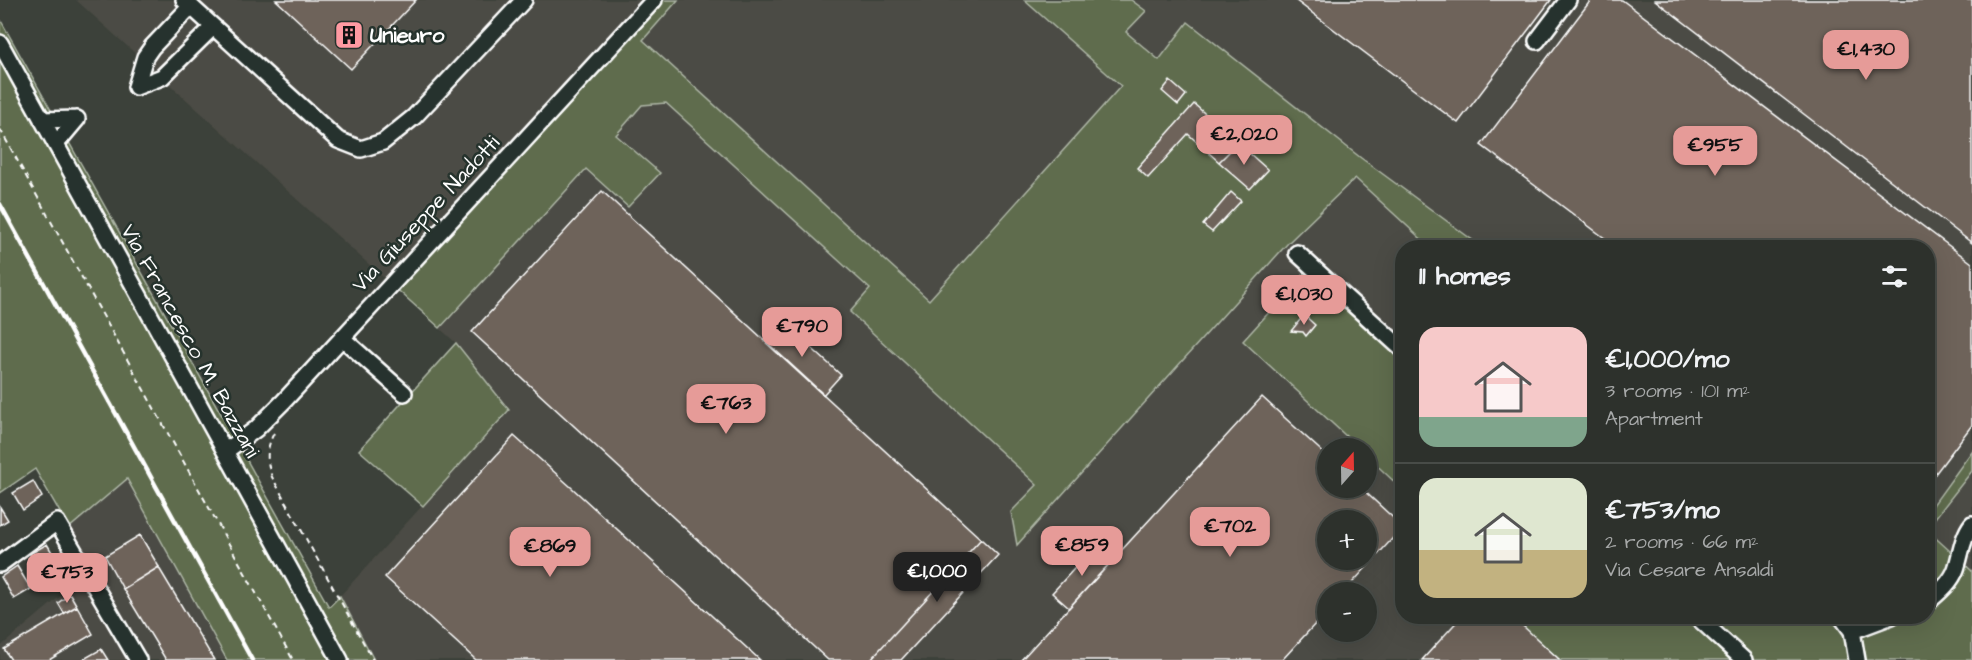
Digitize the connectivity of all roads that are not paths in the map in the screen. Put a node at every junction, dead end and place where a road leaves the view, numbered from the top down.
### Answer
1 (524, 0) edge
2 (654, 0) edge
3 (1568, 0) edge
4 (187, 3) edge
5 (213, 27) junction
6 (1537, 41) dead end
7 (0, 43) edge
8 (42, 120) junction
9 (56, 144) junction
10 (1297, 253) dead end
11 (342, 338) junction
12 (1395, 343) edge
13 (404, 393) dead end
14 (226, 451) junction
15 (1972, 524) edge
16 (0, 564) edge
17 (1935, 595) edge
18 (1705, 624) edge
19 (1847, 624) edge
20 (1871, 624) edge
21 (1852, 631) junction
22 (138, 660) edge
23 (340, 660) edge
24 (1744, 660) edge
25 (1857, 660) edge

1 - 5 street
2 - 11 street, Via Giuseppe Nadotti
3 - 6 street
4 - 5 street
4 - 5 street
7 - 8 street, Via Francesco M. Bazzani
8 - 9 street, Via Francesco M. Bazzani
8 - 9 street
9 - 14 street, Via Francesco M. Bazzani
10 - 12 street
11 - 13 street
11 - 14 street, Via Giuseppe Nadotti
14 - 23 street, Via Francesco M. Bazzani
15 - 17 street
16 - 22 street
18 - 24 street
19 - 21 street
20 - 21 street
21 - 25 street

